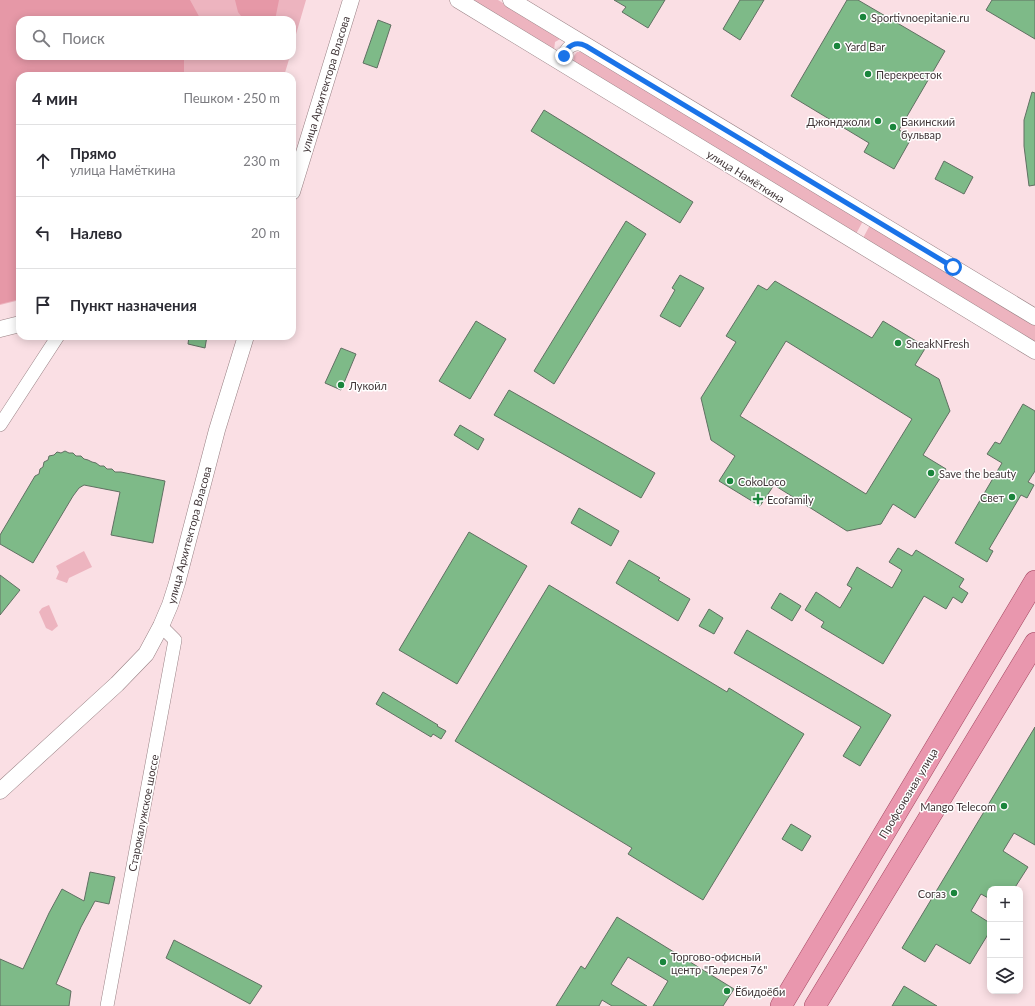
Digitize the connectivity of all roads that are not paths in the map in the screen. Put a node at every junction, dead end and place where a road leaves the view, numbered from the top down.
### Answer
1 (351, 0) edge
2 (458, 0) edge
3 (511, 0) edge
4 (586, 46) junction
5 (570, 69) junction
6 (296, 179) edge
7 (1035, 317) edge
8 (16, 325) edge
9 (0, 329) edge
10 (55, 340) edge
11 (245, 340) edge
12 (1035, 351) edge
13 (0, 425) edge
14 (1035, 581) edge
15 (161, 626) junction
16 (1035, 643) edge
17 (0, 791) edge
18 (106, 1006) edge
19 (781, 1006) edge
20 (815, 1006) edge

1 - 6 street, улица Архитектора Власова
2 - 5 street, улица Намёткина
3 - 4 street
4 - 5 street
4 - 7 street
5 - 12 street, улица Намёткина
8 - 9 street
10 - 13 street
11 - 15 street, улица Архитектора Власова
14 - 19 main road, Профсоюзная улица
15 - 17 street, улица Архитектора Власова
15 - 18 street, Старокалужское шоссе
16 - 20 main road

